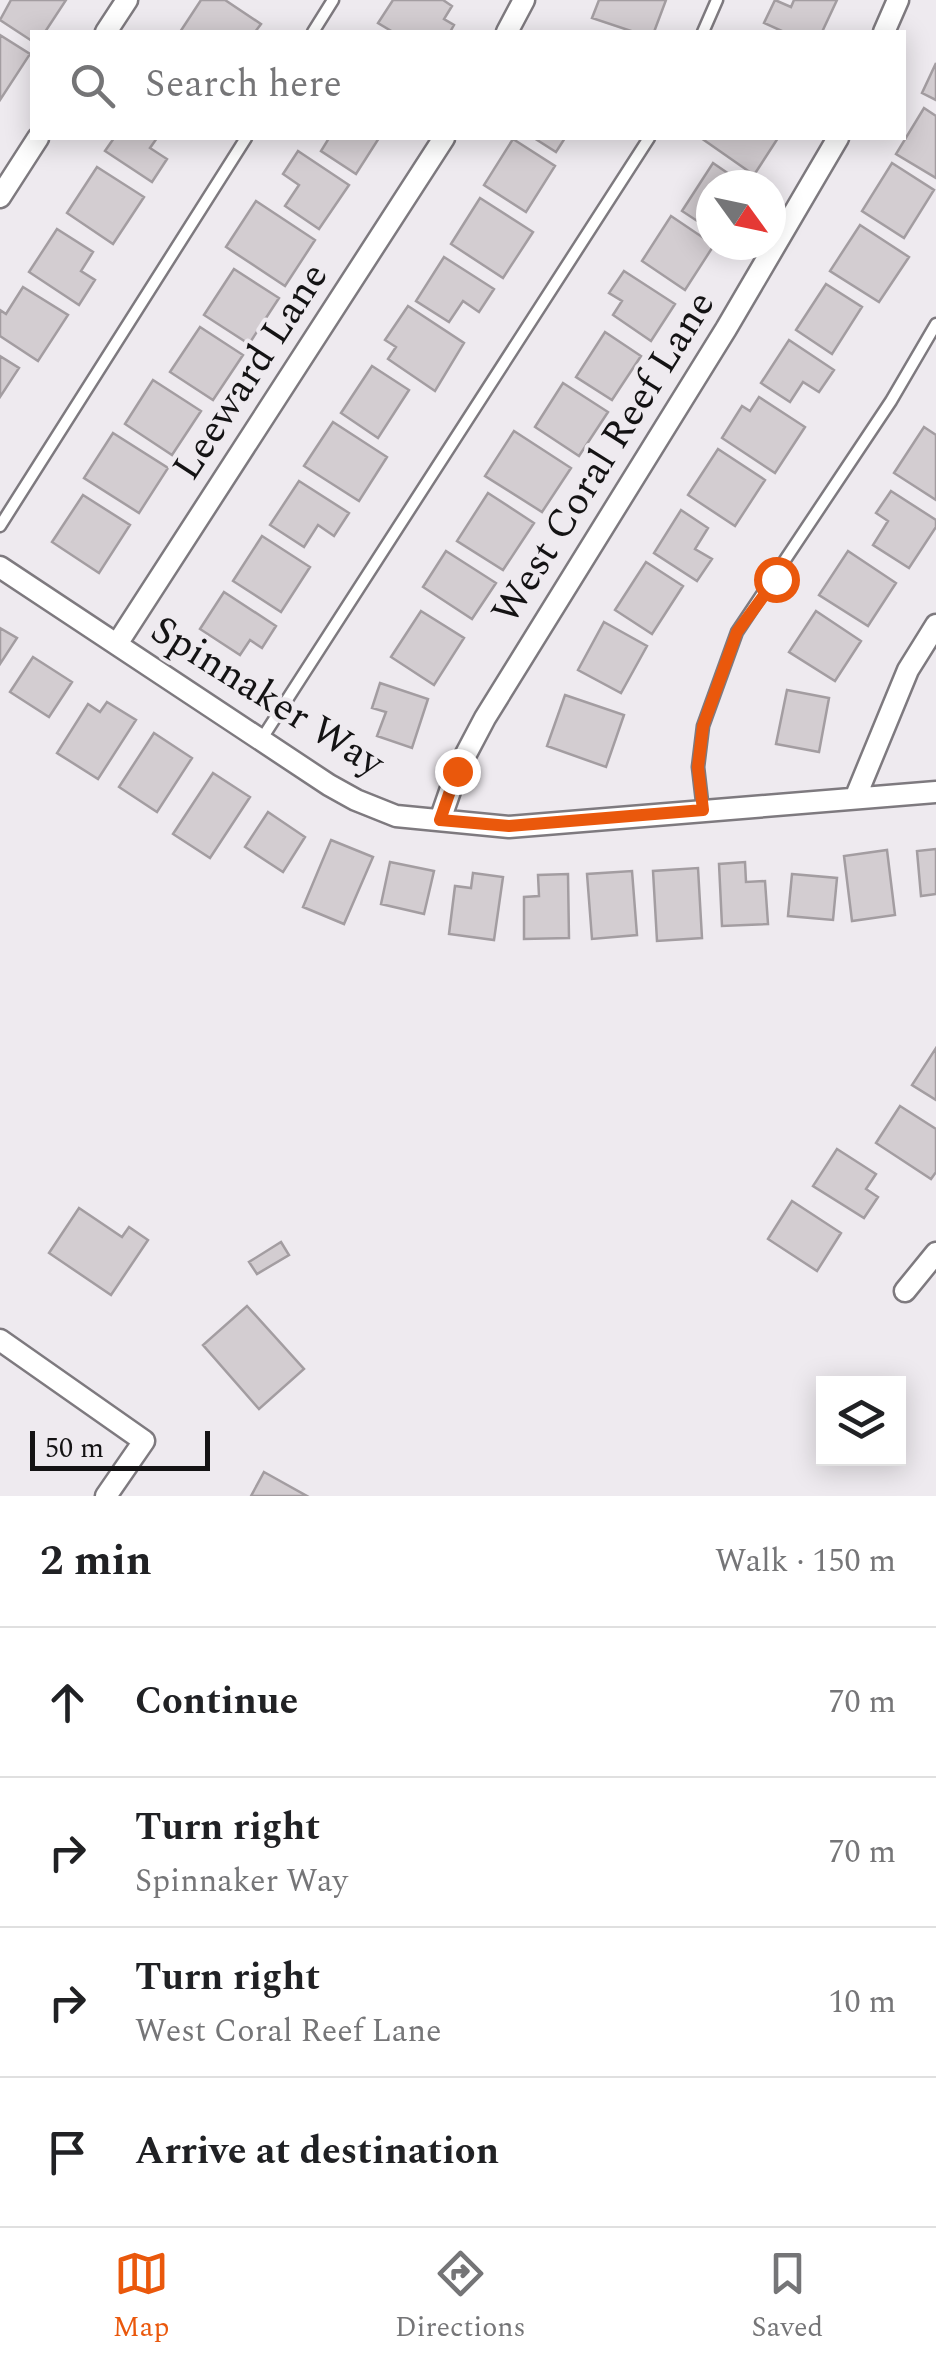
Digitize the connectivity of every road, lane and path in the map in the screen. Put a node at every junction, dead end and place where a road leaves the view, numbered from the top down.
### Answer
1 (127, 0) edge
2 (333, 0) edge
3 (524, 0) edge
4 (717, 0) edge
5 (898, 0) edge
6 (107, 30) edge
7 (313, 30) edge
8 (507, 30) edge
9 (703, 30) edge
10 (885, 30) edge
11 (37, 140) edge
12 (245, 140) edge
13 (443, 140) edge
14 (649, 140) edge
15 (837, 140) edge
16 (0, 197) edge
17 (936, 324) edge
18 (0, 526) edge
19 (0, 567) edge
20 (936, 625) edge
21 (117, 644) junction
22 (261, 740) junction
23 (936, 792) edge
24 (856, 796) junction
25 (703, 810) junction
26 (440, 820) junction
27 (932, 1264) edge
28 (905, 1291) dead end
29 (0, 1340) edge
30 (106, 1496) edge

1 - 6 street
2 - 7 lane
3 - 8 street
4 - 9 lane
5 - 10 street
11 - 16 street
12 - 18 lane
13 - 21 street, Leeward Lane
14 - 22 lane
15 - 26 street, West Coral Reef Lane
17 - 25 lane
19 - 21 street, Spinnaker Way
20 - 24 street
21 - 22 street, Spinnaker Way
22 - 26 street, Spinnaker Way
23 - 24 street, Spinnaker Way
24 - 25 street, Spinnaker Way
25 - 26 street, Spinnaker Way
27 - 28 street
29 - 30 street

